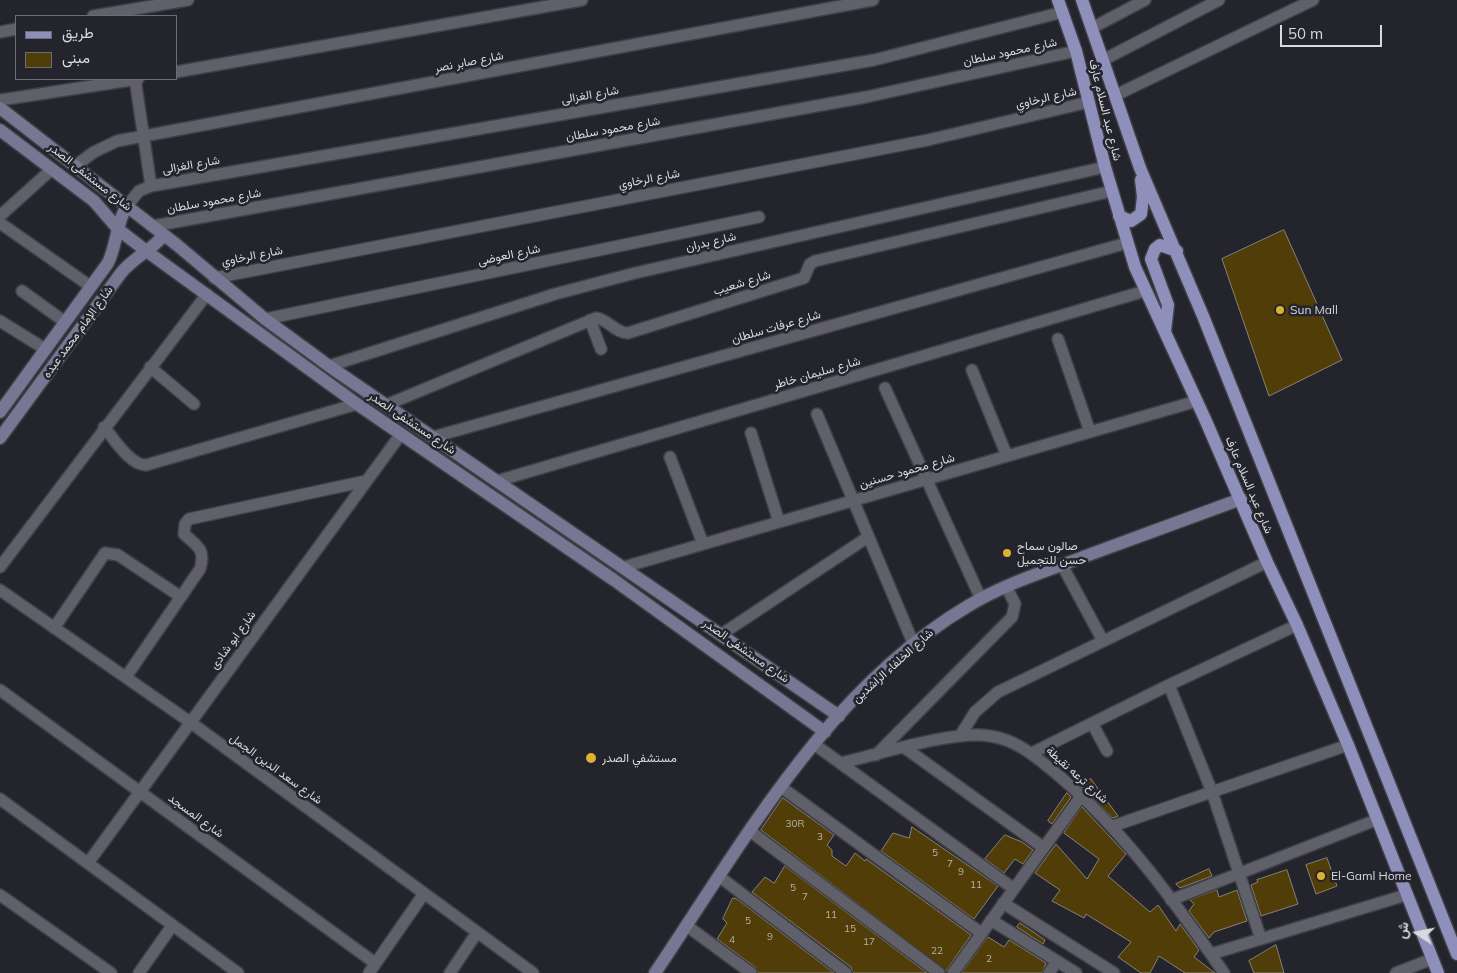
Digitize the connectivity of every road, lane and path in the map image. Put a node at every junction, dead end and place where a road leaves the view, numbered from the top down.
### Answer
1 (188, 0) edge
2 (582, 0) edge
3 (874, 0) edge
4 (1058, 0) edge
5 (1082, 0) edge
6 (1145, 0) edge
7 (1219, 0) edge
8 (1313, 0) edge
9 (1063, 12) junction
10 (124, 14) edge
11 (108, 15) edge
12 (1092, 28) junction
13 (15, 29) edge
14 (0, 32) edge
15 (1076, 51) junction
16 (1103, 60) junction
17 (178, 72) edge
18 (130, 80) edge
19 (136, 80) edge
20 (1116, 95) junction
21 (0, 100) edge
22 (1089, 102) junction
23 (0, 108) edge
24 (0, 130) edge
25 (145, 136) junction
26 (75, 166) junction
27 (1104, 168) junction
28 (1140, 168) junction
29 (52, 169) junction
30 (150, 186) junction
31 (1112, 190) junction
32 (111, 194) junction
33 (127, 206) junction
34 (102, 208) junction
35 (0, 216) edge
36 (1119, 216) junction
37 (759, 217) dead end
38 (0, 223) edge
39 (153, 226) junction
40 (120, 230) junction
41 (164, 235) junction
42 (1127, 243) junction
43 (178, 245) junction
44 (145, 250) junction
45 (1177, 251) junction
46 (161, 261) junction
47 (108, 262) junction
48 (121, 272) junction
49 (214, 278) junction
50 (90, 286) junction
51 (22, 291) dead end
52 (1146, 291) junction
53 (207, 294) junction
54 (265, 320) junction
55 (590, 320) junction
56 (0, 321) edge
57 (65, 322) junction
58 (1165, 331) junction
59 (1058, 339) dead end
60 (45, 349) junction
61 (601, 349) dead end
62 (329, 366) junction
63 (150, 367) junction
64 (972, 370) dead end
65 (884, 388) dead end
66 (1198, 401) junction
67 (194, 404) dead end
68 (357, 404) junction
69 (386, 405) junction
70 (0, 412) edge
71 (817, 414) dead end
72 (104, 427) junction
73 (1090, 432) junction
74 (751, 433) dead end
75 (401, 434) junction
76 (433, 437) junction
77 (0, 438) edge
78 (1007, 456) junction
79 (670, 457) dead end
80 (926, 479) junction
81 (366, 481) junction
82 (497, 481) junction
83 (1241, 499) junction
84 (853, 501) junction
85 (779, 522) junction
86 (868, 537) junction
87 (702, 544) junction
88 (1267, 562) junction
89 (1062, 565) junction
90 (0, 567) edge
91 (624, 567) junction
92 (1006, 586) junction
93 (0, 590) edge
94 (181, 597) junction
95 (981, 599) junction
96 (1297, 625) junction
97 (54, 628) junction
98 (722, 634) junction
99 (1103, 641) junction
100 (914, 644) junction
101 (126, 677) junction
102 (1169, 685) junction
103 (0, 690) edge
104 (839, 716) junction
105 (190, 722) junction
106 (1092, 723) junction
107 (825, 732) junction
108 (960, 736) junction
109 (814, 744) junction
110 (1348, 745) junction
111 (905, 748) junction
112 (1107, 751) dead end
113 (1032, 753) junction
114 (876, 755) junction
115 (841, 763) junction
116 (781, 787) junction
117 (140, 792) junction
118 (1212, 792) junction
119 (1082, 795) junction
120 (0, 799) edge
121 (1376, 820) junction
122 (1113, 826) junction
123 (750, 831) junction
124 (1044, 848) junction
125 (88, 863) junction
126 (1239, 872) junction
127 (720, 877) junction
128 (1014, 889) junction
129 (423, 894) junction
130 (0, 895) edge
131 (1406, 895) junction
132 (1172, 900) junction
133 (1003, 903) junction
134 (991, 920) junction
135 (172, 926) junction
136 (687, 926) junction
137 (982, 933) junction
138 (476, 934) junction
139 (1261, 939) junction
140 (1211, 954) junction
141 (1457, 954) edge
142 (1432, 959) junction
143 (1058, 961) junction
144 (372, 968) edge
145 (111, 973) edge
146 (139, 973) edge
147 (238, 973) edge
148 (450, 973) edge
149 (533, 973) edge
150 (655, 973) edge
151 (751, 973) edge
152 (846, 973) edge
153 (939, 973) edge
154 (953, 973) edge
155 (1049, 973) edge
156 (1076, 973) edge
157 (1114, 973) edge
158 (1224, 973) edge
159 (1396, 973) edge
160 (1438, 973) edge

1 - 10 street
2 - 17 street
3 - 25 street, شارع صابر نصر
4 - 9 main road, شارع عبد السلام عارف
5 - 12 main road, شارع عبد السلام عارف
6 - 12 street
7 - 16 street
8 - 20 street
9 - 15 main road, شارع عبد السلام عارف
9 - 30 street, شارع الغزالى
10 - 11 street
12 - 16 main road, شارع عبد السلام عارف
13 - 14 street
15 - 22 main road, شارع عبد السلام عارف
15 - 39 street, شارع محمود سلطان
16 - 20 main road, شارع عبد السلام عارف
18 - 21 street
19 - 25 street
20 - 28 main road, شارع عبد السلام عارف
22 - 27 main road, شارع عبد السلام عارف
22 - 49 street, شارع الرخاوي
23 - 26 main road, شارع مستشفى الصدر
24 - 29 main road, شارع مستشفى الصدر
25 - 26 street, شارع صابر نصر
25 - 30 street
26 - 32 main road, شارع مستشفى الصدر
27 - 31 main road, شارع عبد السلام عارف
27 - 62 street, شارع بدران
28 - 36 main road
28 - 45 main road, شارع عبد السلام عارف
29 - 34 main road, شارع مستشفى الصدر
29 - 35 street
30 - 33 street, شارع الغزالى
31 - 36 main road, شارع عبد السلام عارف
31 - 55 street, شارع شعيب
32 - 33 main road, شارع مستشفى الصدر
32 - 34 main road
33 - 39 main road, شارع مستشفى الصدر
33 - 40 main road, شارع الإمام محمد عبده
34 - 40 main road, شارع مستشفى الصدر
36 - 42 main road, شارع عبد السلام عارف
37 - 54 street, شارع العوضى
38 - 50 street
39 - 41 main road, شارع مستشفى الصدر
40 - 44 main road, شارع مستشفى الصدر
40 - 47 main road, شارع الإمام محمد عبده
41 - 43 main road, شارع مستشفى الصدر
41 - 44 main road, شارع الإمام محمد عبده
42 - 52 main road, شارع عبد السلام عارف
42 - 76 street, شارع عرفات سلطان
43 - 46 main road
43 - 49 main road, شارع مستشفى الصدر
44 - 46 main road, شارع مستشفى الصدر
44 - 48 main road, شارع الإمام محمد عبده
45 - 58 main road
45 - 141 main road, شارع عبد السلام عارف
46 - 53 main road, شارع مستشفى الصدر
47 - 48 main road
47 - 50 main road, شارع الإمام محمد عبده
48 - 77 main road, شارع الإمام محمد عبده
49 - 54 main road, شارع مستشفى الصدر
50 - 57 main road, شارع الإمام محمد عبده
51 - 57 street
52 - 58 main road, شارع عبد السلام عارف
52 - 82 street, شارع سليمان خاطر
53 - 63 street
53 - 68 main road, شارع مستشفى الصدر
54 - 62 main road, شارع مستشفى الصدر
55 - 61 street
55 - 69 street
56 - 60 street
57 - 60 main road, شارع الإمام محمد عبده
58 - 66 main road, شارع عبد السلام عارف
59 - 73 street
60 - 70 main road, شارع الإمام محمد عبده
62 - 69 main road, شارع مستشفى الصدر
63 - 67 street
63 - 72 street
64 - 78 street
65 - 80 street
66 - 73 street, شارع محمود حسنين
66 - 83 main road, شارع عبد السلام عارف
68 - 72 street
68 - 75 main road, شارع مستشفى الصدر
69 - 76 main road, شارع مستشفى الصدر
71 - 84 street
72 - 90 street
73 - 78 street, شارع محمود حسنين
74 - 85 street
75 - 81 street, شارع ابو شادى
75 - 107 main road, شارع مستشفى الصدر
76 - 82 main road, شارع مستشفى الصدر
78 - 80 street, شارع محمود حسنين
79 - 87 street
80 - 84 street, شارع محمود حسنين
80 - 95 street
81 - 94 street
81 - 105 street, شارع ابو شادى
82 - 91 main road, شارع مستشفى الصدر
83 - 88 main road, شارع عبد السلام عارف
83 - 89 main road, شارع الخلفاء الراشدين
84 - 85 street, شارع محمود حسنين
84 - 86 street
85 - 87 street, شارع محمود حسنين
86 - 98 street
86 - 100 street
87 - 91 street, شارع محمود حسنين
88 - 96 main road, شارع عبد السلام عارف
88 - 99 street
89 - 92 main road, شارع الخلفاء الراشدين
89 - 99 street
91 - 98 main road, شارع مستشفى الصدر
92 - 95 main road, شارع الخلفاء الراشدين
92 - 114 street
93 - 97 street, شارع سعد الدين الجمل
94 - 97 street
94 - 101 street
95 - 100 main road, شارع الخلفاء الراشدين
96 - 102 street
96 - 110 main road, شارع عبد السلام عارف
97 - 101 street, شارع سعد الدين الجمل
98 - 104 main road, شارع مستشفى الصدر
99 - 108 street
100 - 104 main road, شارع الخلفاء الراشدين
101 - 105 street, شارع سعد الدين الجمل
102 - 106 street
102 - 118 street
103 - 117 street, شارع المسجد
104 - 107 main road, شارع الخلفاء الراشدين
105 - 117 street, شارع ابو شادى
105 - 129 street, شارع سعد الدين الجمل
106 - 112 street
106 - 113 street
107 - 109 main road, شارع الخلفاء الراشدين
108 - 111 street, شارع ترعه نقيطة
108 - 113 street, شارع ترعه نقيطة
109 - 115 street
109 - 116 main road, شارع الخلفاء الراشدين
110 - 118 street
110 - 121 main road, شارع عبد السلام عارف
111 - 114 street, شارع ترعه نقيطة
111 - 124 street
113 - 119 street, شارع ترعه نقيطة
114 - 115 street, شارع ترعه نقيطة
115 - 128 street
116 - 123 main road, شارع الخلفاء الراشدين
116 - 137 street
117 - 125 street, شارع ابو شادى
117 - 144 street, شارع المسجد
118 - 122 street
118 - 126 street
119 - 122 street, شارع ترعه نقيطة
119 - 124 street
120 - 125 street
121 - 126 street
121 - 131 main road, شارع عبد السلام عارف
122 - 132 street, شارع ترعه نقيطة
123 - 127 main road, شارع الخلفاء الراشدين
123 - 153 street
124 - 128 street
125 - 135 street
126 - 132 street
126 - 139 street
127 - 136 main road, شارع الخلفاء الراشدين
127 - 152 street
128 - 133 street
129 - 138 street, شارع سعد الدين الجمل
129 - 144 street
130 - 145 street
131 - 139 street
131 - 142 main road, شارع عبد السلام عارف
132 - 140 street, شارع ترعه نقيطة
133 - 134 street
133 - 157 street
134 - 137 street
134 - 143 street
135 - 146 street
135 - 147 street
136 - 150 main road, شارع الخلفاء الراشدين
136 - 151 street
137 - 154 street
138 - 148 street
138 - 149 street, شارع سعد الدين الجمل
139 - 140 street
140 - 158 street, شارع ترعه نقيطة
142 - 159 street
142 - 160 main road, شارع عبد السلام عارف
143 - 155 street
143 - 156 street

